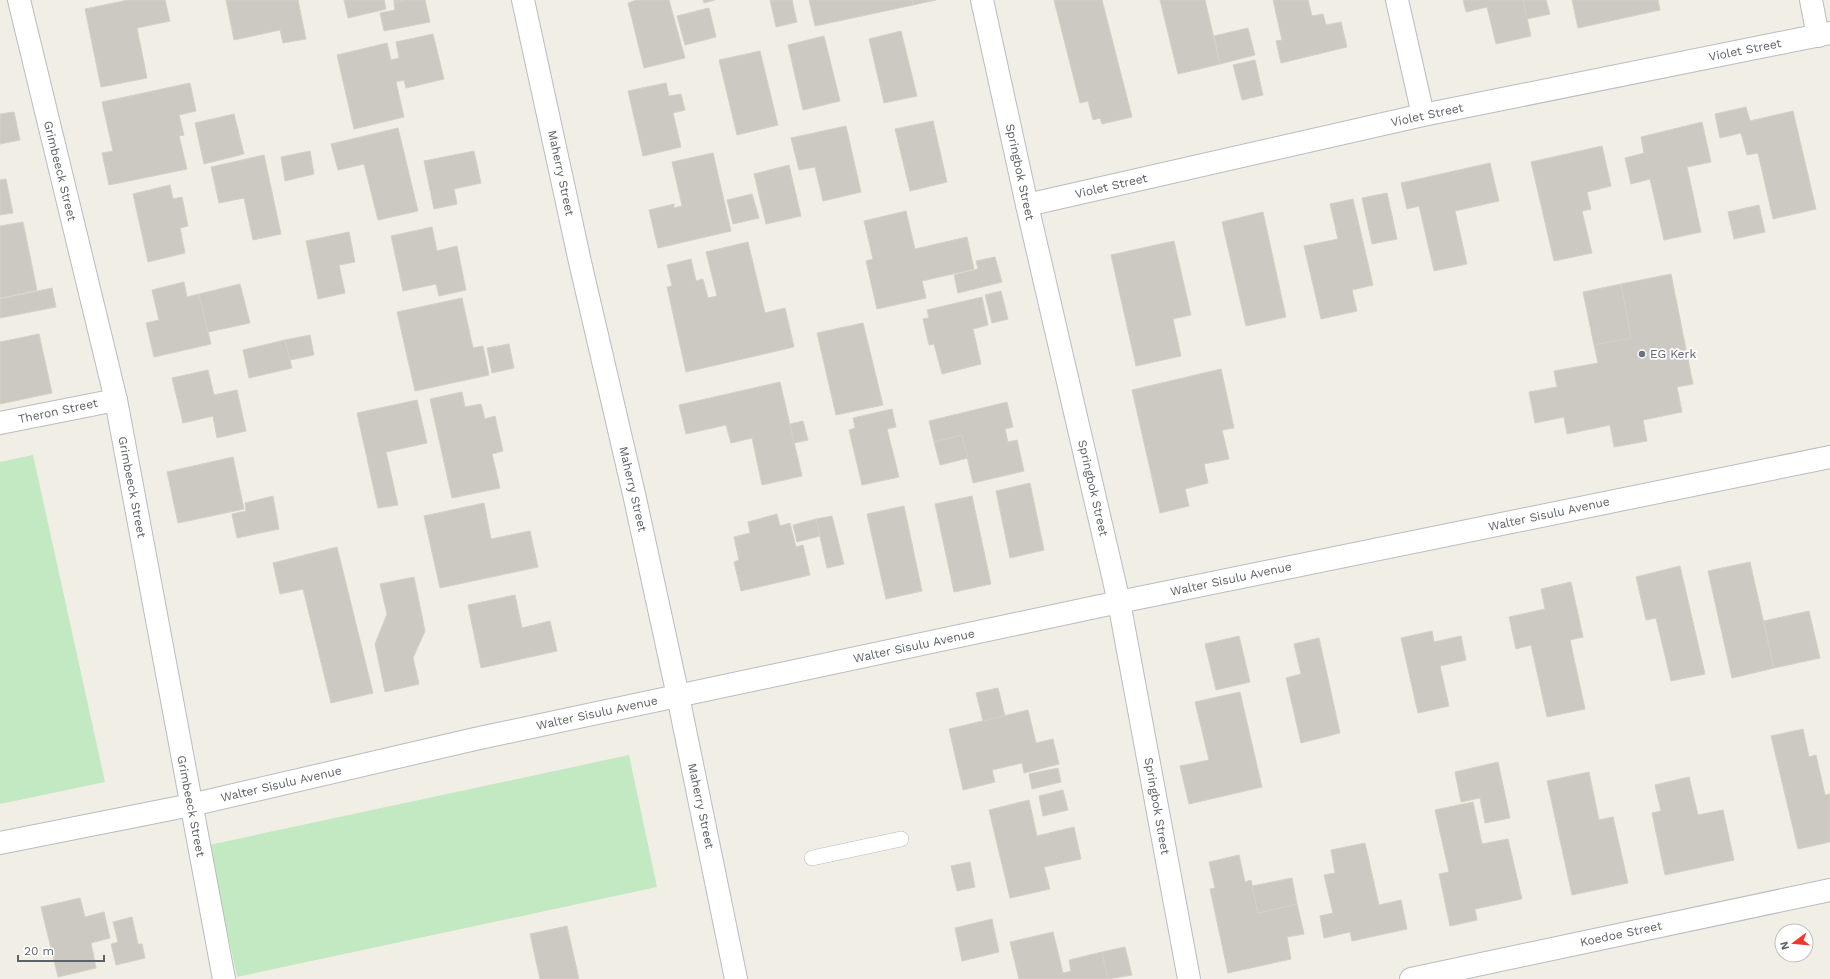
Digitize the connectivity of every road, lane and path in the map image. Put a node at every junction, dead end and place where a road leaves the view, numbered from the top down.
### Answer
1 (19, 0) edge
2 (523, 0) edge
3 (982, 0) edge
4 (1397, 0) edge
5 (1810, 0) edge
6 (1824, 35) edge
7 (1423, 115) junction
8 (1027, 205) junction
9 (116, 400) junction
10 (0, 423) edge
11 (1830, 457) edge
12 (1119, 602) junction
13 (678, 696) junction
14 (191, 805) junction
15 (901, 839) dead end
16 (0, 843) edge
17 (812, 858) dead end
18 (1830, 890) edge
19 (224, 979) edge
20 (736, 979) edge
21 (1189, 979) edge
22 (1412, 979) edge

1 - 9 street, Grimbeeck Street
2 - 13 street, Maherry Street
3 - 8 street, Springbok Street
4 - 7 street
5 - 6 street
6 - 7 street, Violet Street
7 - 8 street, Violet Street
8 - 12 street, Springbok Street
9 - 10 street, Theron Street
9 - 14 street, Grimbeeck Street
11 - 12 street, Walter Sisulu Avenue
12 - 13 street, Walter Sisulu Avenue
12 - 21 street, Springbok Street
13 - 14 street, Walter Sisulu Avenue
13 - 20 street, Maherry Street
14 - 16 street, Walter Sisulu Avenue
14 - 19 street, Grimbeeck Street
15 - 17 lane
18 - 22 street, Koedoe Street

